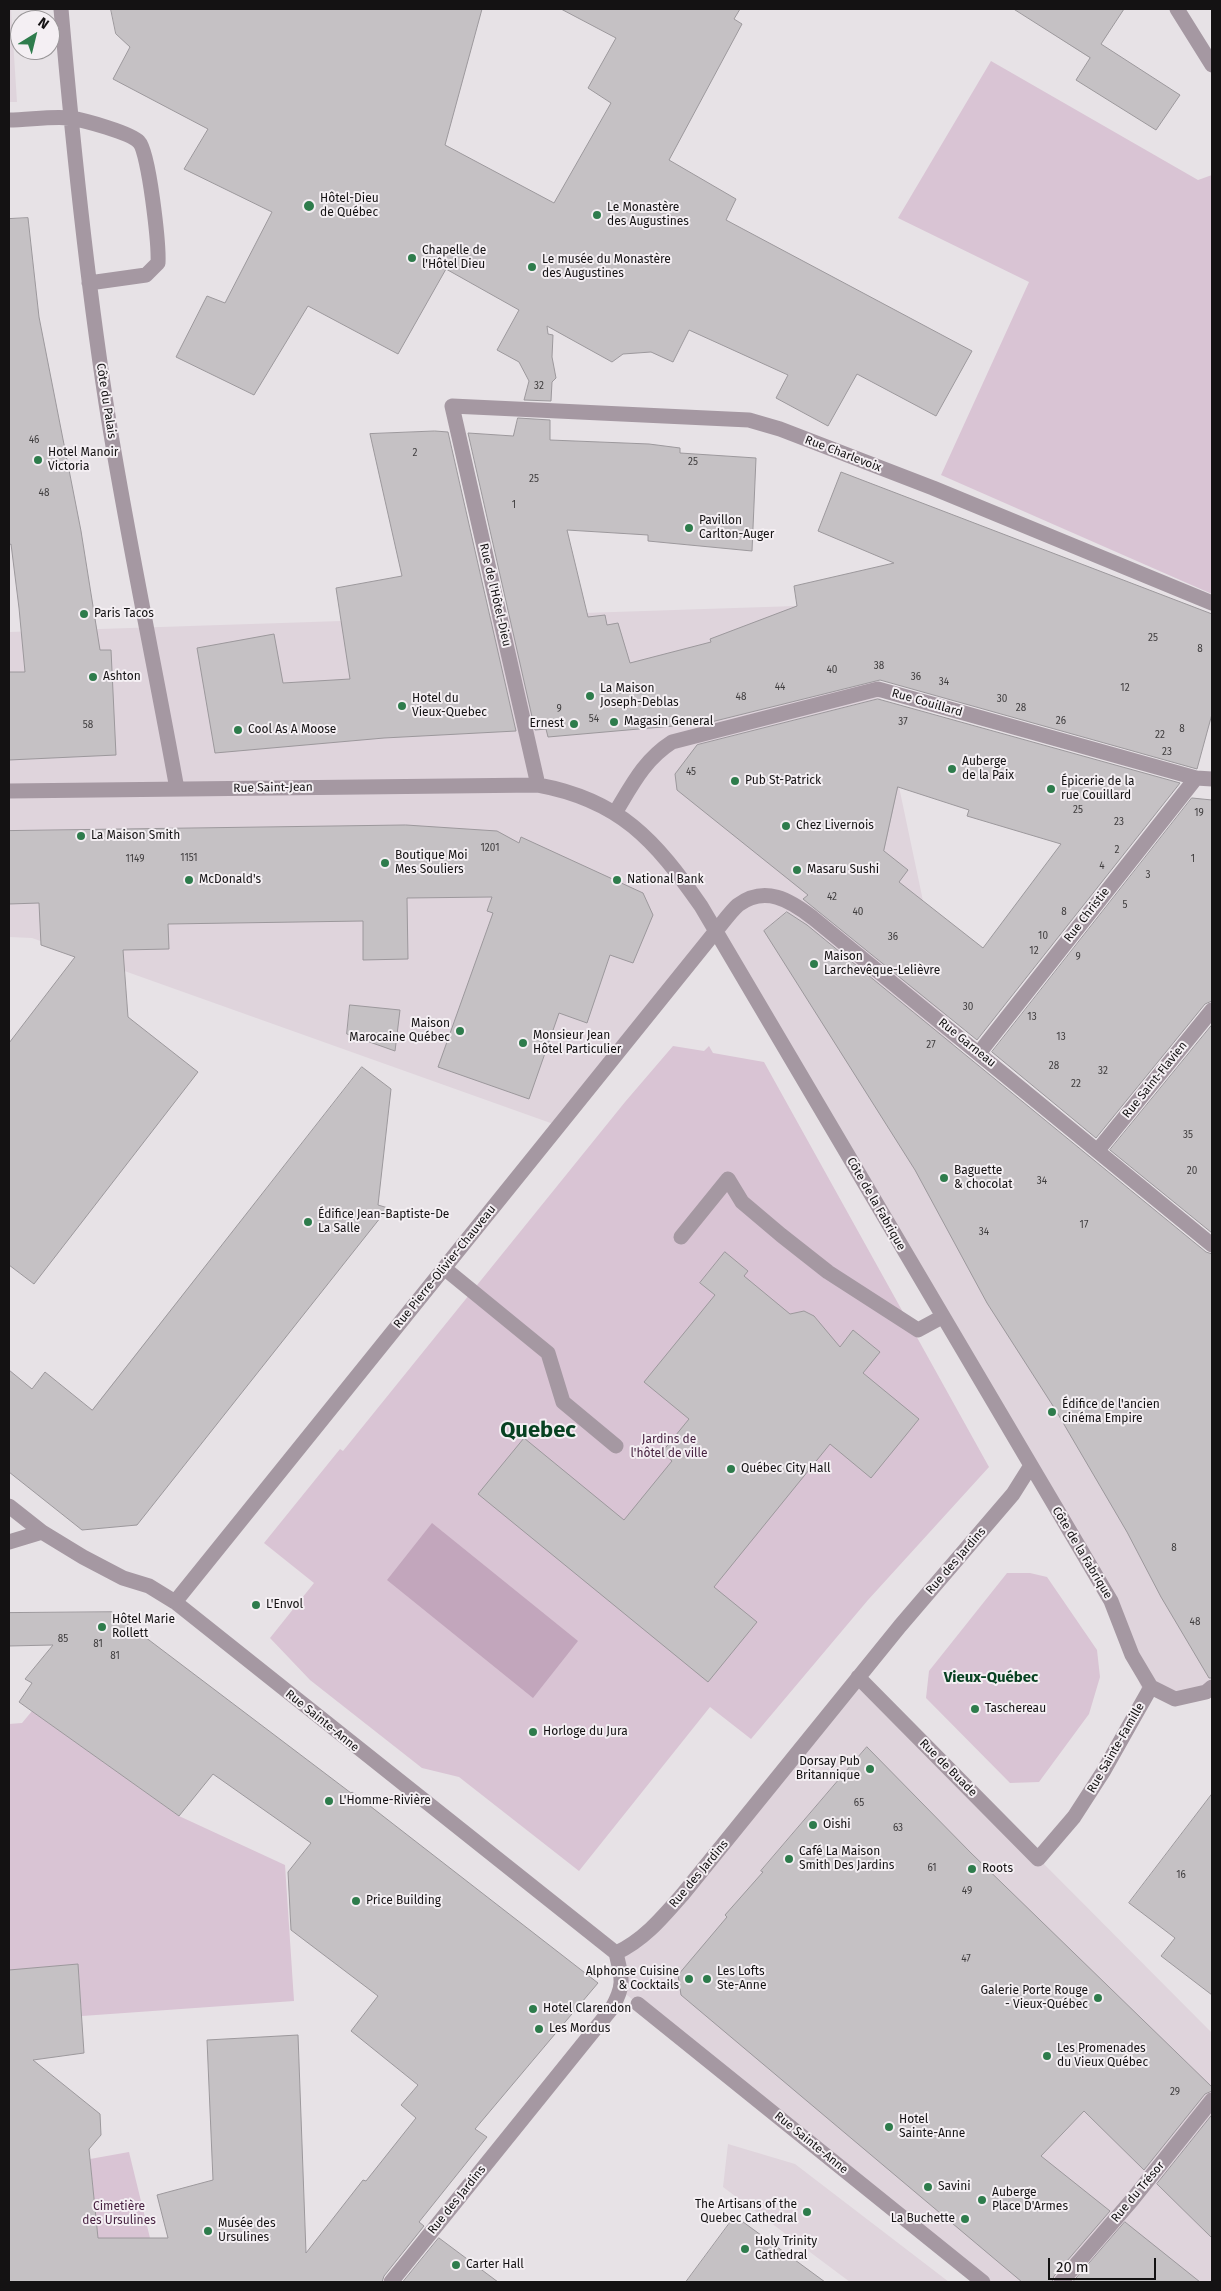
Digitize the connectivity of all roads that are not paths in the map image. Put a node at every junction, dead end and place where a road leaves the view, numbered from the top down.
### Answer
1 (61, 9) edge
2 (1177, 9) edge
3 (1212, 65) edge
4 (70, 118) junction
5 (9, 120) edge
6 (89, 284) junction
7 (452, 406) joint
8 (1212, 603) edge
9 (1196, 778) junction
10 (1212, 779) edge
11 (538, 785) junction
12 (177, 789) junction
13 (9, 791) edge
14 (615, 813) junction
15 (715, 932) junction
16 (1212, 1010) edge
17 (979, 1053) junction
18 (1098, 1150) junction
19 (682, 1236) dead end
20 (1212, 1245) edge
21 (444, 1268) junction
22 (942, 1317) junction
23 (616, 1446) dead end
24 (1030, 1467) junction
25 (9, 1506) edge
26 (42, 1532) junction
27 (9, 1542) edge
28 (174, 1602) junction
29 (858, 1677) junction
30 (1151, 1687) junction
31 (1212, 1688) edge
32 (1038, 1859) joint
33 (616, 1953) junction
34 (638, 2004) dead end
35 (1212, 2100) edge
36 (391, 2282) edge
37 (983, 2282) edge
38 (1061, 2282) edge

1 - 4 street, Côte du Palais
2 - 3 street
4 - 5 street
4 - 6 street, Côte du Palais
4 - 6 street
6 - 12 street, Côte du Palais
7 - 8 street, Rue Charlevoix
7 - 11 street, Rue de l'Hôtel-Dieu
9 - 10 street, Rue Couillard
9 - 14 street, Rue Couillard
9 - 17 street, Rue Christie
11 - 12 street, Rue Saint-Jean
11 - 14 street, Côte de la Fabrique
12 - 13 street, Rue Saint-Jean
14 - 15 street, Côte de la Fabrique
15 - 17 street, Rue Garneau
15 - 21 street, Rue Pierre-Olivier-Chauveau
15 - 22 street, Côte de la Fabrique
16 - 18 street, Rue Saint-Flavien
17 - 18 street, Rue Garneau
18 - 20 street, Rue Garneau
19 - 22 street
21 - 23 street
21 - 28 street, Rue Pierre-Olivier-Chauveau
22 - 24 street, Côte de la Fabrique
24 - 29 street, Rue des Jardins
24 - 30 street, Côte de la Fabrique
25 - 26 street, Rue Sainte-Anne
26 - 27 street
26 - 28 street, Rue Sainte-Anne
28 - 33 street, Rue Sainte-Anne
29 - 32 street, Rue de Buade
29 - 33 street, Rue des Jardins
30 - 31 street
30 - 32 street, Rue Sainte-Famille
33 - 36 street, Rue des Jardins
34 - 37 street, Rue Sainte-Anne
35 - 38 street, Rue du Trésor

